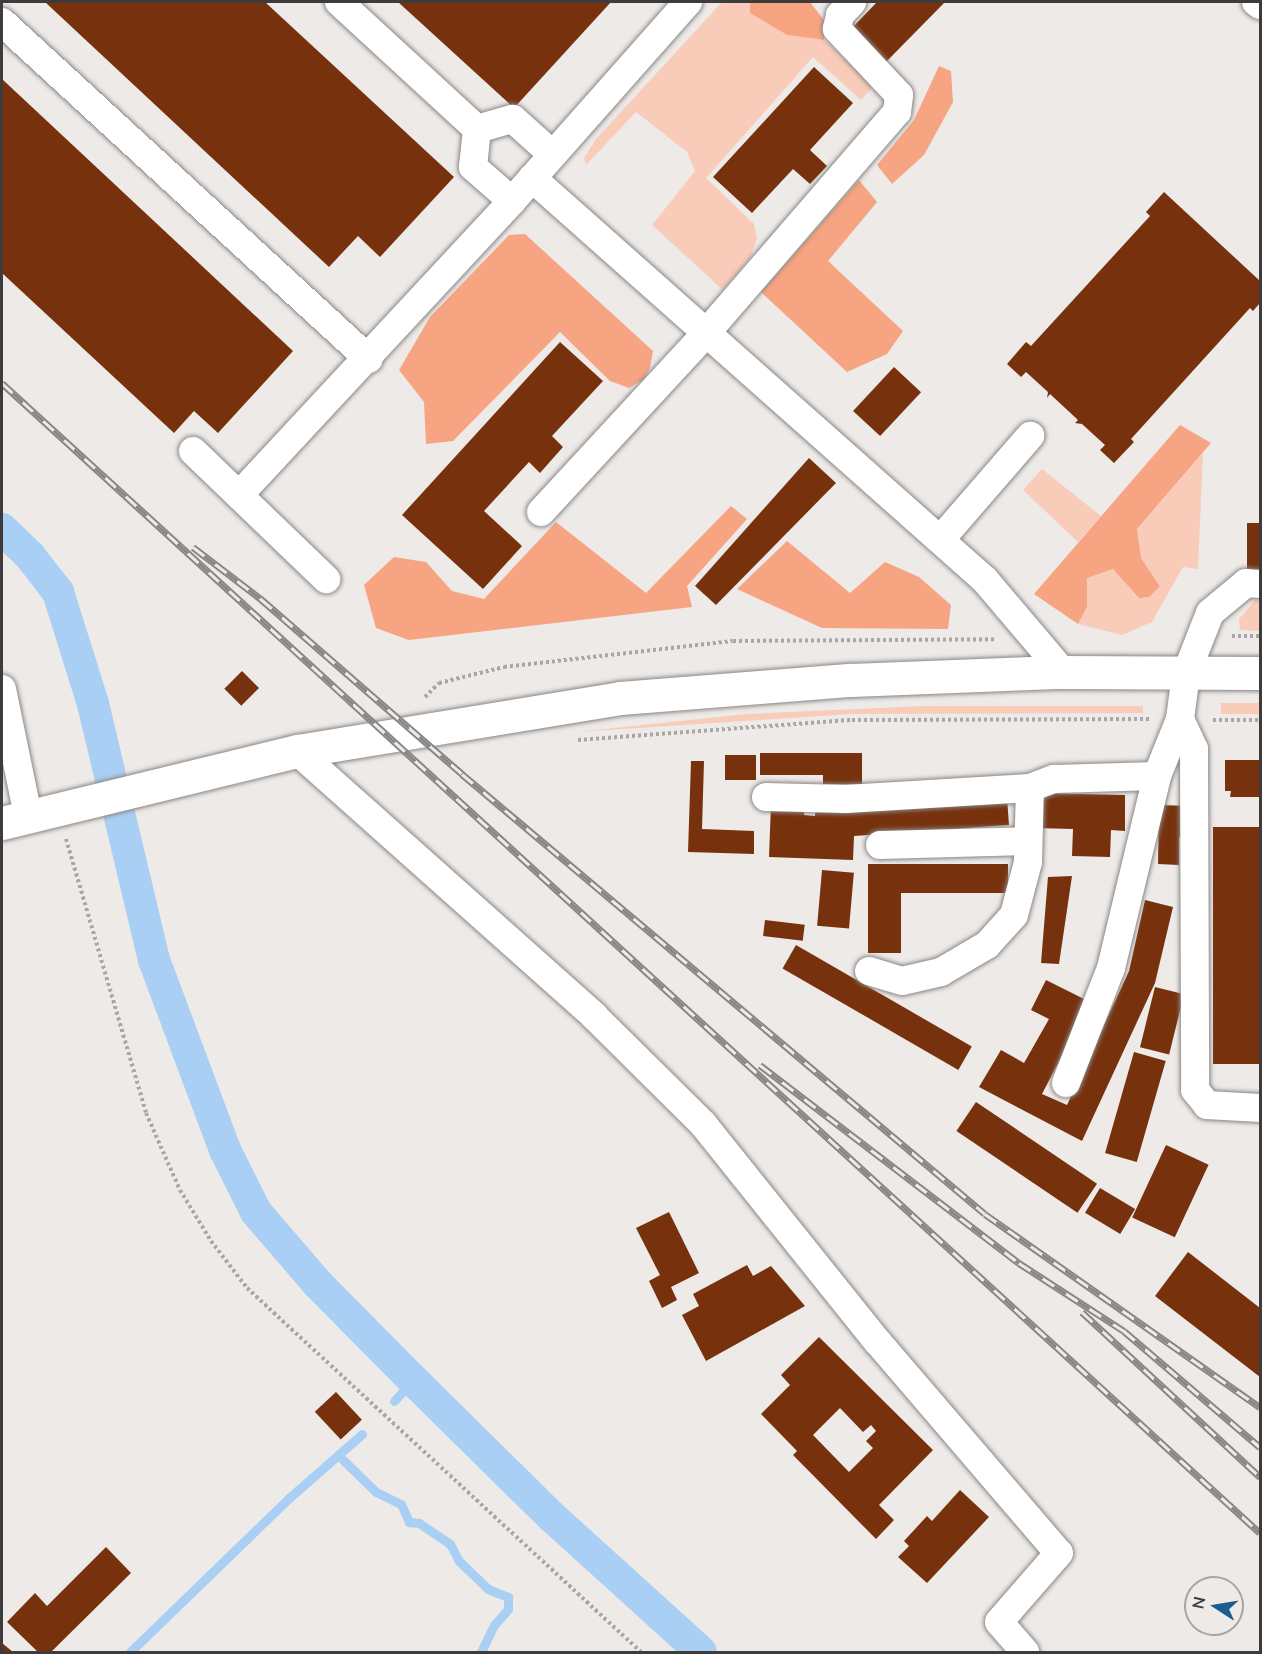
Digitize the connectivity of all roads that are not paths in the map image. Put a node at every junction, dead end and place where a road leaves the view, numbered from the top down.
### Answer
1 (339, 2) edge
2 (688, 2) edge
3 (852, 2) edge
4 (1256, 2) edge
5 (1260, 5) edge
6 (2, 22) edge
7 (477, 129) junction
8 (552, 154) junction
9 (532, 178) junction
10 (512, 201) junction
11 (707, 332) junction
12 (368, 359) junction
13 (1030, 436) dead end
14 (193, 451) dead end
15 (239, 495) junction
16 (541, 512) dead end
17 (939, 540) junction
18 (326, 579) dead end
19 (1260, 584) edge
20 (1063, 672) junction
21 (1260, 673) edge
22 (1186, 674) junction
23 (2, 690) edge
24 (1180, 719) junction
25 (297, 751) junction
26 (1157, 776) junction
27 (1030, 788) junction
28 (765, 797) dead end
29 (39, 814) edge
30 (880, 844) dead end
31 (1028, 852) junction
32 (869, 971) dead end
33 (1066, 1083) dead end
34 (1260, 1108) edge
35 (1025, 1653) edge

1 - 7 street
2 - 8 street
3 - 11 street
4 - 5 street
6 - 12 street
7 - 8 street
7 - 10 street
8 - 9 street
9 - 10 street
9 - 11 street
10 - 12 street
11 - 16 street
11 - 17 street
12 - 15 street
13 - 17 street
14 - 15 street
15 - 18 street
17 - 20 street
19 - 22 street
20 - 22 main road
20 - 25 main road
21 - 22 main road
22 - 24 street
23 - 29 street
24 - 26 street
24 - 34 street
25 - 29 main road
25 - 35 street
26 - 27 street
26 - 33 street
27 - 28 street
27 - 31 street
30 - 31 street
31 - 32 street

